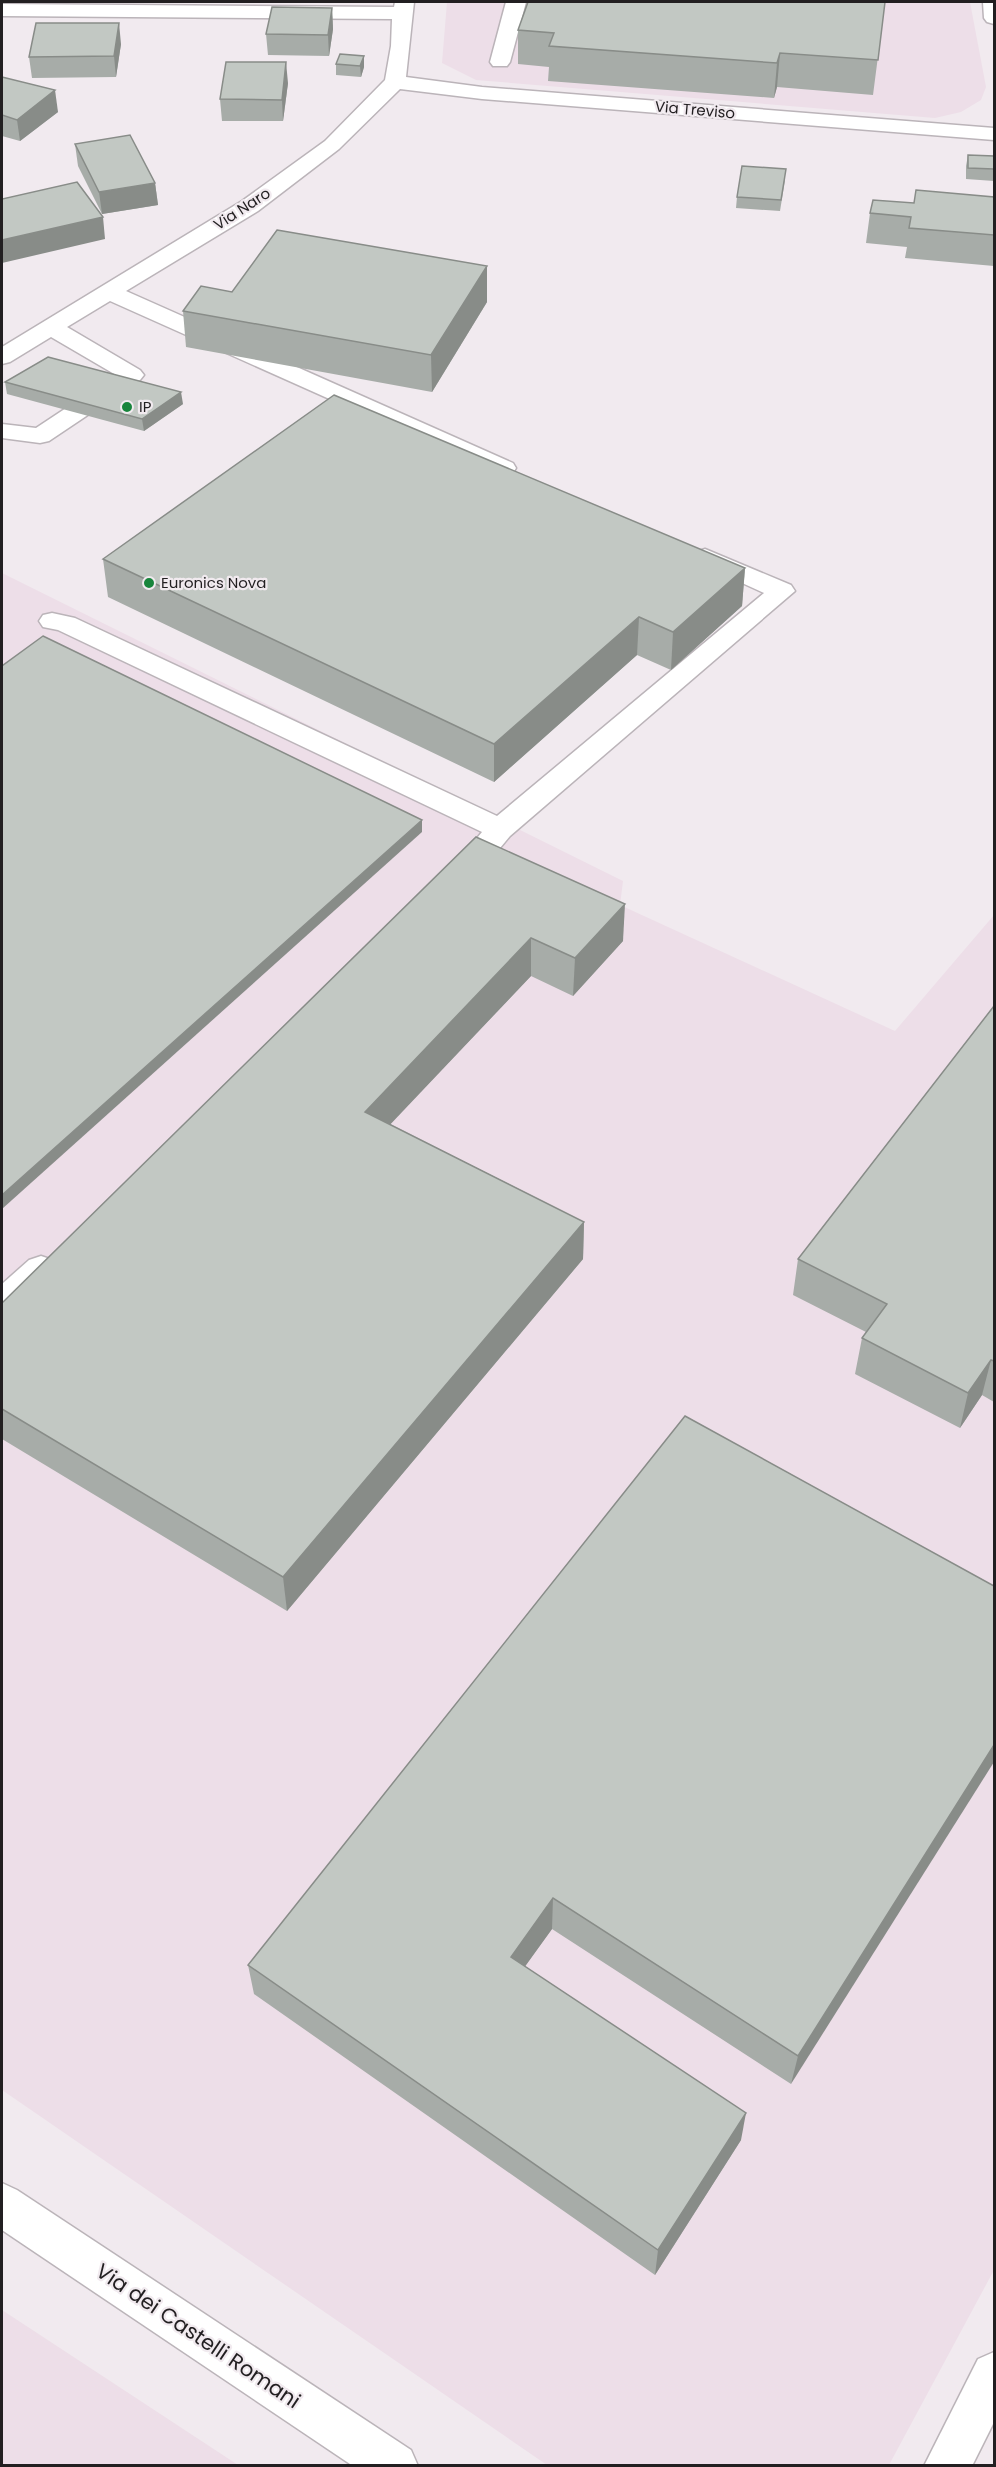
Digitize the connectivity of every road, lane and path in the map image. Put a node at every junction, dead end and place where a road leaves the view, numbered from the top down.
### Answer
1 (516, 2) edge
2 (992, 2) edge
3 (404, 7) edge
4 (2, 10) edge
5 (994, 18) edge
6 (500, 62) dead end
7 (395, 82) junction
8 (994, 134) edge
9 (108, 291) junction
10 (50, 327) junction
11 (2, 357) edge
12 (2, 431) edge
13 (521, 475) edge
14 (684, 548) edge
15 (52, 621) dead end
16 (500, 829) junction
17 (447, 893) edge
18 (60, 1252) edge
19 (2, 1303) edge
20 (2, 2205) edge
21 (994, 2375) edge
22 (395, 2466) edge
23 (947, 2466) edge

1 - 6 street
2 - 5 street
3 - 4 street
3 - 7 street
7 - 8 street, Via Treviso
7 - 9 street, Via Naro
9 - 10 street, Via Naro
9 - 13 street
10 - 11 street, Via Naro
10 - 12 street
14 - 16 street
15 - 16 street
16 - 17 street
18 - 19 street
20 - 22 street, Via dei Castelli Romani
21 - 23 street

